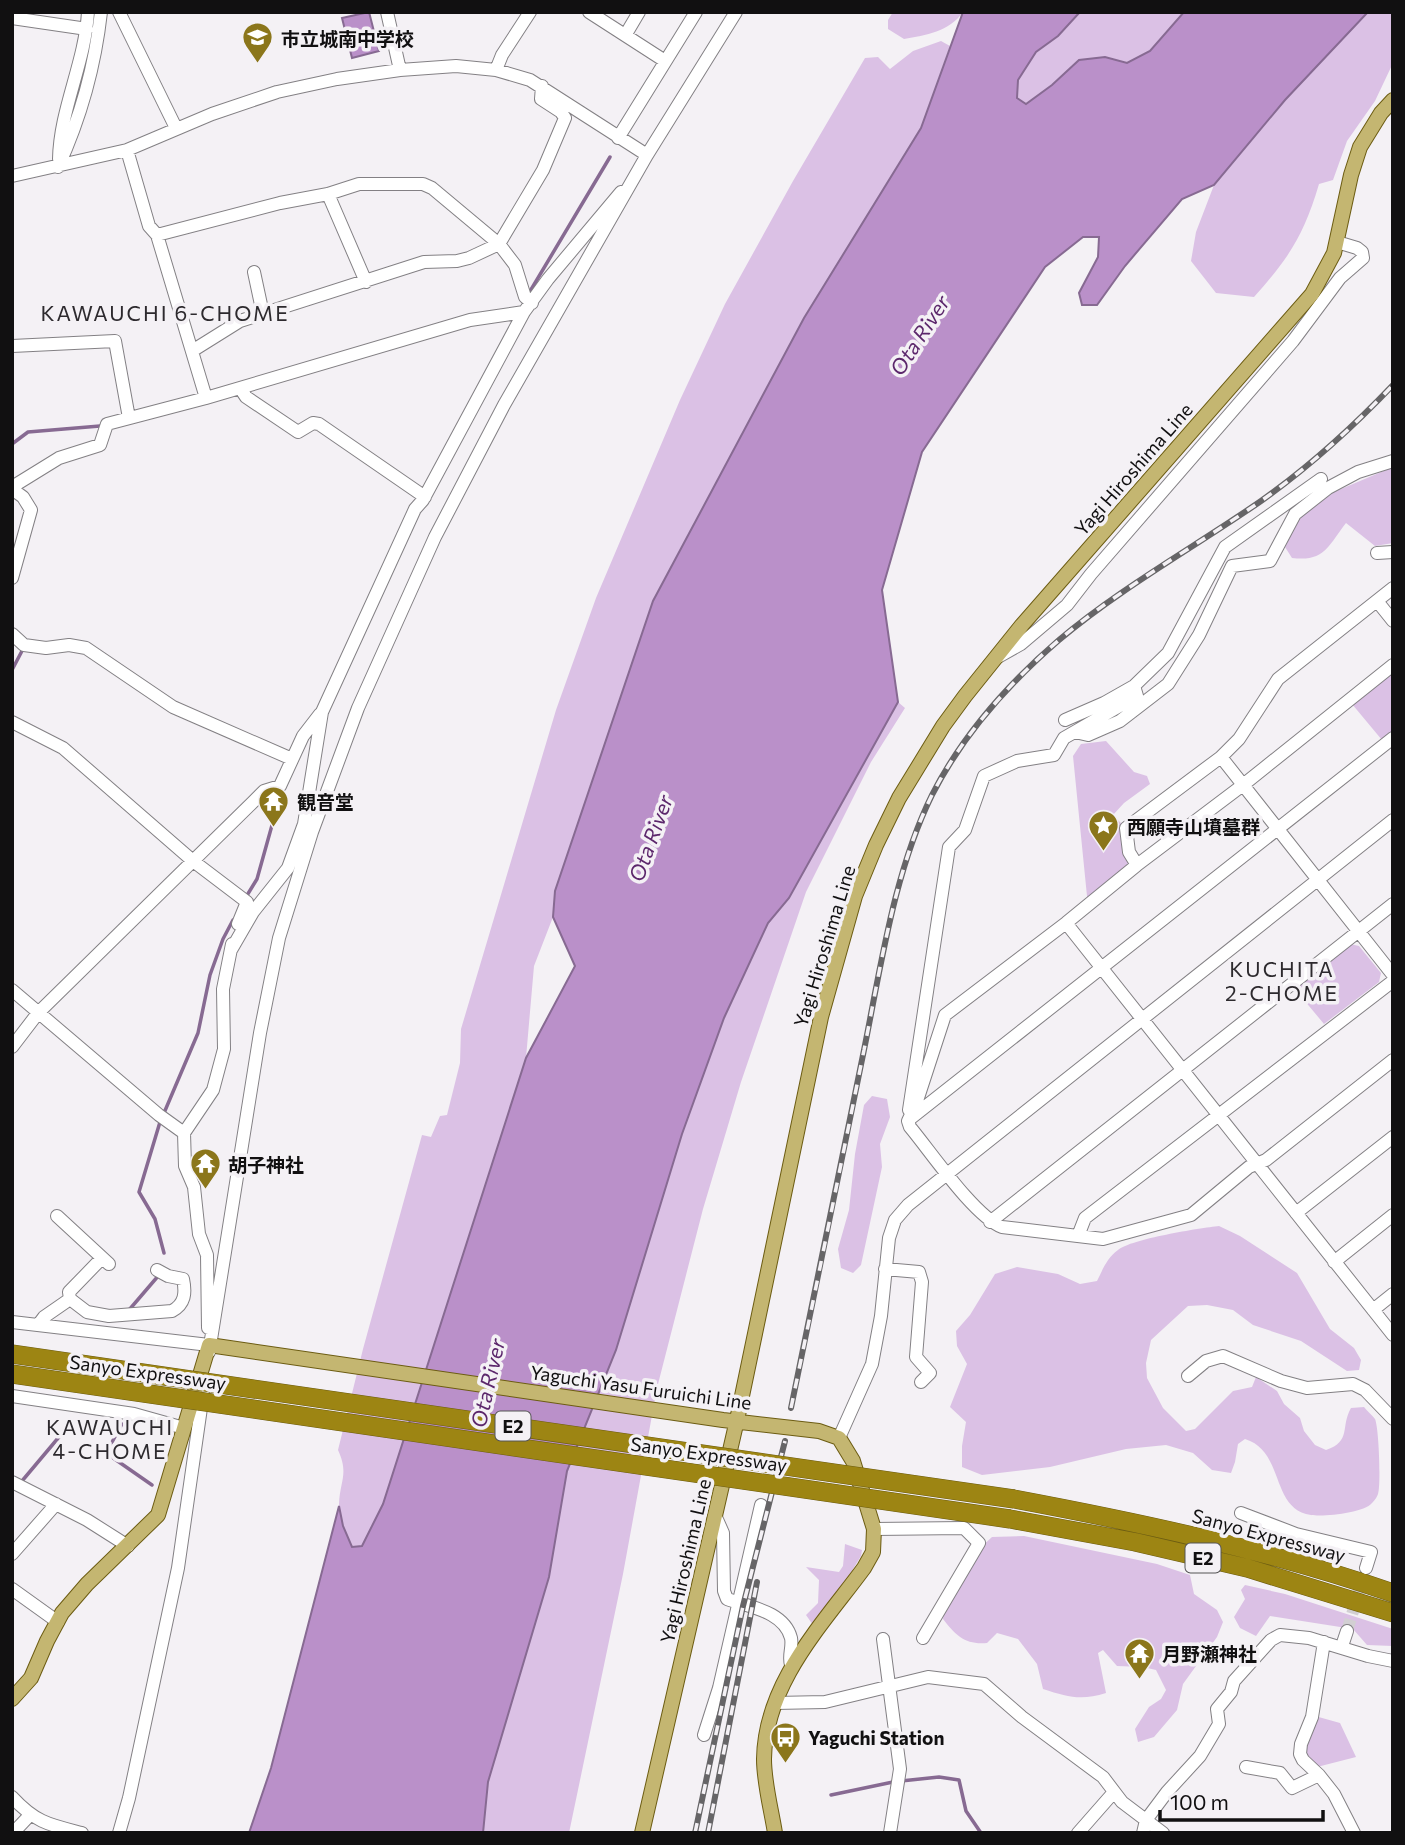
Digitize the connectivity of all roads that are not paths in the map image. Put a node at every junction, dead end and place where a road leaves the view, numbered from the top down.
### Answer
1 (88, 12) edge
2 (101, 12) edge
3 (119, 12) edge
4 (387, 12) edge
5 (530, 12) edge
6 (589, 12) edge
7 (639, 12) edge
8 (696, 12) edge
9 (736, 12) edge
10 (12, 18) edge
11 (87, 29) junction
12 (626, 34) junction
13 (666, 61) junction
14 (400, 70) junction
15 (496, 70) junction
16 (542, 86) junction
17 (1393, 100) edge
18 (176, 128) junction
19 (618, 138) junction
20 (127, 150) junction
21 (647, 155) junction
22 (58, 167) junction
23 (639, 171) junction
24 (12, 176) edge
25 (328, 194) junction
26 (157, 236) junction
27 (1337, 242) junction
28 (499, 244) junction
29 (254, 272) dead end
30 (366, 282) junction
31 (528, 308) junction
32 (263, 314) junction
33 (12, 346) edge
34 (192, 351) junction
35 (240, 388) junction
36 (206, 398) junction
37 (129, 418) junction
38 (1393, 461) edge
39 (1321, 479) dead end
40 (12, 488) edge
41 (425, 497) junction
42 (1393, 552) edge
43 (1377, 553) dead end
44 (12, 578) edge
45 (1393, 588) edge
46 (1377, 601) junction
47 (1393, 621) edge
48 (12, 634) edge
49 (995, 659) junction
50 (1393, 665) edge
51 (1134, 686) junction
52 (322, 712) junction
53 (1065, 720) dead end
54 (12, 722) edge
55 (1075, 732) junction
56 (1393, 738) edge
57 (1221, 757) junction
58 (292, 759) junction
59 (1242, 785) junction
60 (1393, 820) edge
61 (1278, 829) junction
62 (193, 861) junction
63 (1137, 864) junction
64 (1318, 880) junction
65 (1393, 904) edge
66 (1066, 923) junction
67 (1358, 931) junction
68 (231, 950) junction
69 (1101, 968) junction
70 (1393, 975) edge
71 (1393, 981) edge
72 (12, 990) edge
73 (38, 1013) junction
74 (1142, 1019) junction
75 (12, 1047) edge
76 (1393, 1060) edge
77 (1183, 1069) junction
78 (926, 1077) junction
79 (944, 1092) junction
80 (1219, 1115) junction
81 (908, 1121) junction
82 (184, 1133) junction
83 (1393, 1137) edge
84 (1256, 1164) junction
85 (947, 1174) junction
86 (1296, 1213) junction
87 (1393, 1215) edge
88 (62, 1216) dead end
89 (990, 1222) junction
90 (1078, 1236) junction
91 (1334, 1262) junction
92 (886, 1269) junction
93 (157, 1270) dead end
94 (1393, 1294) edge
95 (70, 1299) junction
96 (1373, 1310) junction
97 (12, 1322) edge
98 (38, 1325) junction
99 (1393, 1335) edge
100 (214, 1346) junction
101 (12, 1354) edge
102 (12, 1374) edge
103 (1188, 1376) dead end
104 (921, 1382) dead end
105 (12, 1396) edge
106 (1393, 1419) edge
107 (730, 1420) junction
108 (184, 1428) junction
109 (838, 1438) junction
110 (12, 1482) edge
111 (56, 1504) junction
112 (761, 1505) dead end
113 (1241, 1513) dead end
114 (715, 1516) junction
115 (874, 1529) junction
116 (128, 1546) junction
117 (12, 1554) edge
118 (1366, 1568) dead end
119 (12, 1589) edge
120 (1393, 1593) edge
121 (739, 1604) junction
122 (1393, 1613) edge
123 (58, 1622) junction
124 (1347, 1631) tunnel mouth
125 (923, 1638) dead end
126 (883, 1639) dead end
127 (1324, 1642) junction
128 (1342, 1646) junction
129 (1393, 1661) edge
130 (791, 1665) junction
131 (888, 1687) junction
132 (12, 1699) edge
133 (775, 1703) junction
134 (704, 1735) dead end
135 (1246, 1767) dead end
136 (1319, 1775) junction
137 (1114, 1791) junction
138 (12, 1797) edge
139 (30, 1815) junction
140 (1144, 1827) edge
141 (13, 1833) edge
142 (82, 1833) edge
143 (118, 1833) edge
144 (642, 1833) edge
145 (775, 1833) edge
146 (890, 1833) edge
147 (1078, 1833) edge
148 (1163, 1833) edge
149 (1354, 1833) edge

1 - 11 street
2 - 22 street
3 - 18 street
4 - 14 street
5 - 15 street
6 - 12 street
7 - 12 street
8 - 13 street
9 - 21 street
10 - 11 street
11 - 22 street
12 - 13 street
13 - 19 street
14 - 15 street
14 - 18 street
15 - 16 street
16 - 19 street
16 - 28 street
17 - 27 main road, Yagi Hiroshima Line
18 - 20 street
19 - 21 street
20 - 22 street
20 - 26 street
21 - 23 street
22 - 24 street
23 - 31 street
23 - 100 street
25 - 26 street
25 - 28 street
25 - 30 street
26 - 34 street
27 - 49 main road, Yagi Hiroshima Line
27 - 49 street
28 - 30 street
28 - 31 street
29 - 32 street
30 - 32 street
31 - 35 street
31 - 41 street
32 - 34 street
33 - 37 street
34 - 36 street
35 - 36 street
35 - 41 street
36 - 37 street
37 - 40 street
38 - 55 street
39 - 51 street
40 - 44 street
41 - 52 street
42 - 43 street
45 - 46 street
46 - 47 street
46 - 57 street
48 - 58 street
49 - 107 main road, Yagi Hiroshima Line
50 - 59 street
51 - 53 street
51 - 55 street
52 - 58 street
52 - 68 street
54 - 62 street
55 - 81 street
56 - 61 street
57 - 59 street
57 - 63 street
58 - 62 street
59 - 61 street
59 - 63 street
60 - 64 street
61 - 64 street
61 - 69 street
62 - 68 street
62 - 73 street
63 - 66 street
64 - 67 street
64 - 74 street
65 - 67 street
66 - 69 street
66 - 78 street
67 - 70 street
67 - 77 street
68 - 82 street
69 - 74 street
69 - 79 street
71 - 80 street
72 - 73 street
73 - 75 street
73 - 82 street
74 - 77 street
74 - 85 street
76 - 84 street
77 - 80 street
77 - 89 street
78 - 79 street
78 - 81 street
79 - 81 street
80 - 84 street
80 - 90 street
81 - 85 street
82 - 100 street
83 - 86 street
84 - 86 street
84 - 90 street
85 - 89 street
85 - 92 street
86 - 91 street
87 - 91 street
88 - 95 street
89 - 90 street
91 - 96 street
92 - 104 street
92 - 109 street
93 - 95 street
94 - 96 street
95 - 98 street
96 - 99 street
97 - 98 street
98 - 100 street
100 - 107 main road, Yaguchi Yasu Furuichi Line
100 - 108 main road
100 - 143 street
101 - 120 highway, Sanyo Expressway / E2, bridge
102 - 122 highway, Sanyo Expressway / E2, bridge
103 - 106 street
105 - 108 street
107 - 109 main road, Yaguchi Yasu Furuichi Line
107 - 114 main road, Yagi Hiroshima Line
108 - 116 main road
109 - 115 main road
110 - 111 street
111 - 116 street
111 - 117 street
112 - 121 street
113 - 118 street
114 - 121 street
114 - 144 main road, Yagi Hiroshima Line
115 - 125 street
115 - 130 main road
116 - 123 main road
119 - 123 street
121 - 130 street
121 - 134 street
123 - 132 main road
124 - 128 street
126 - 131 street
127 - 128 street
127 - 136 street
127 - 140 street
128 - 129 street
130 - 133 main road
131 - 133 street
131 - 137 street
131 - 146 street
133 - 145 main road
135 - 136 street
136 - 149 street
137 - 140 street
137 - 147 street
138 - 139 street
139 - 141 street
139 - 142 street
140 - 148 street

